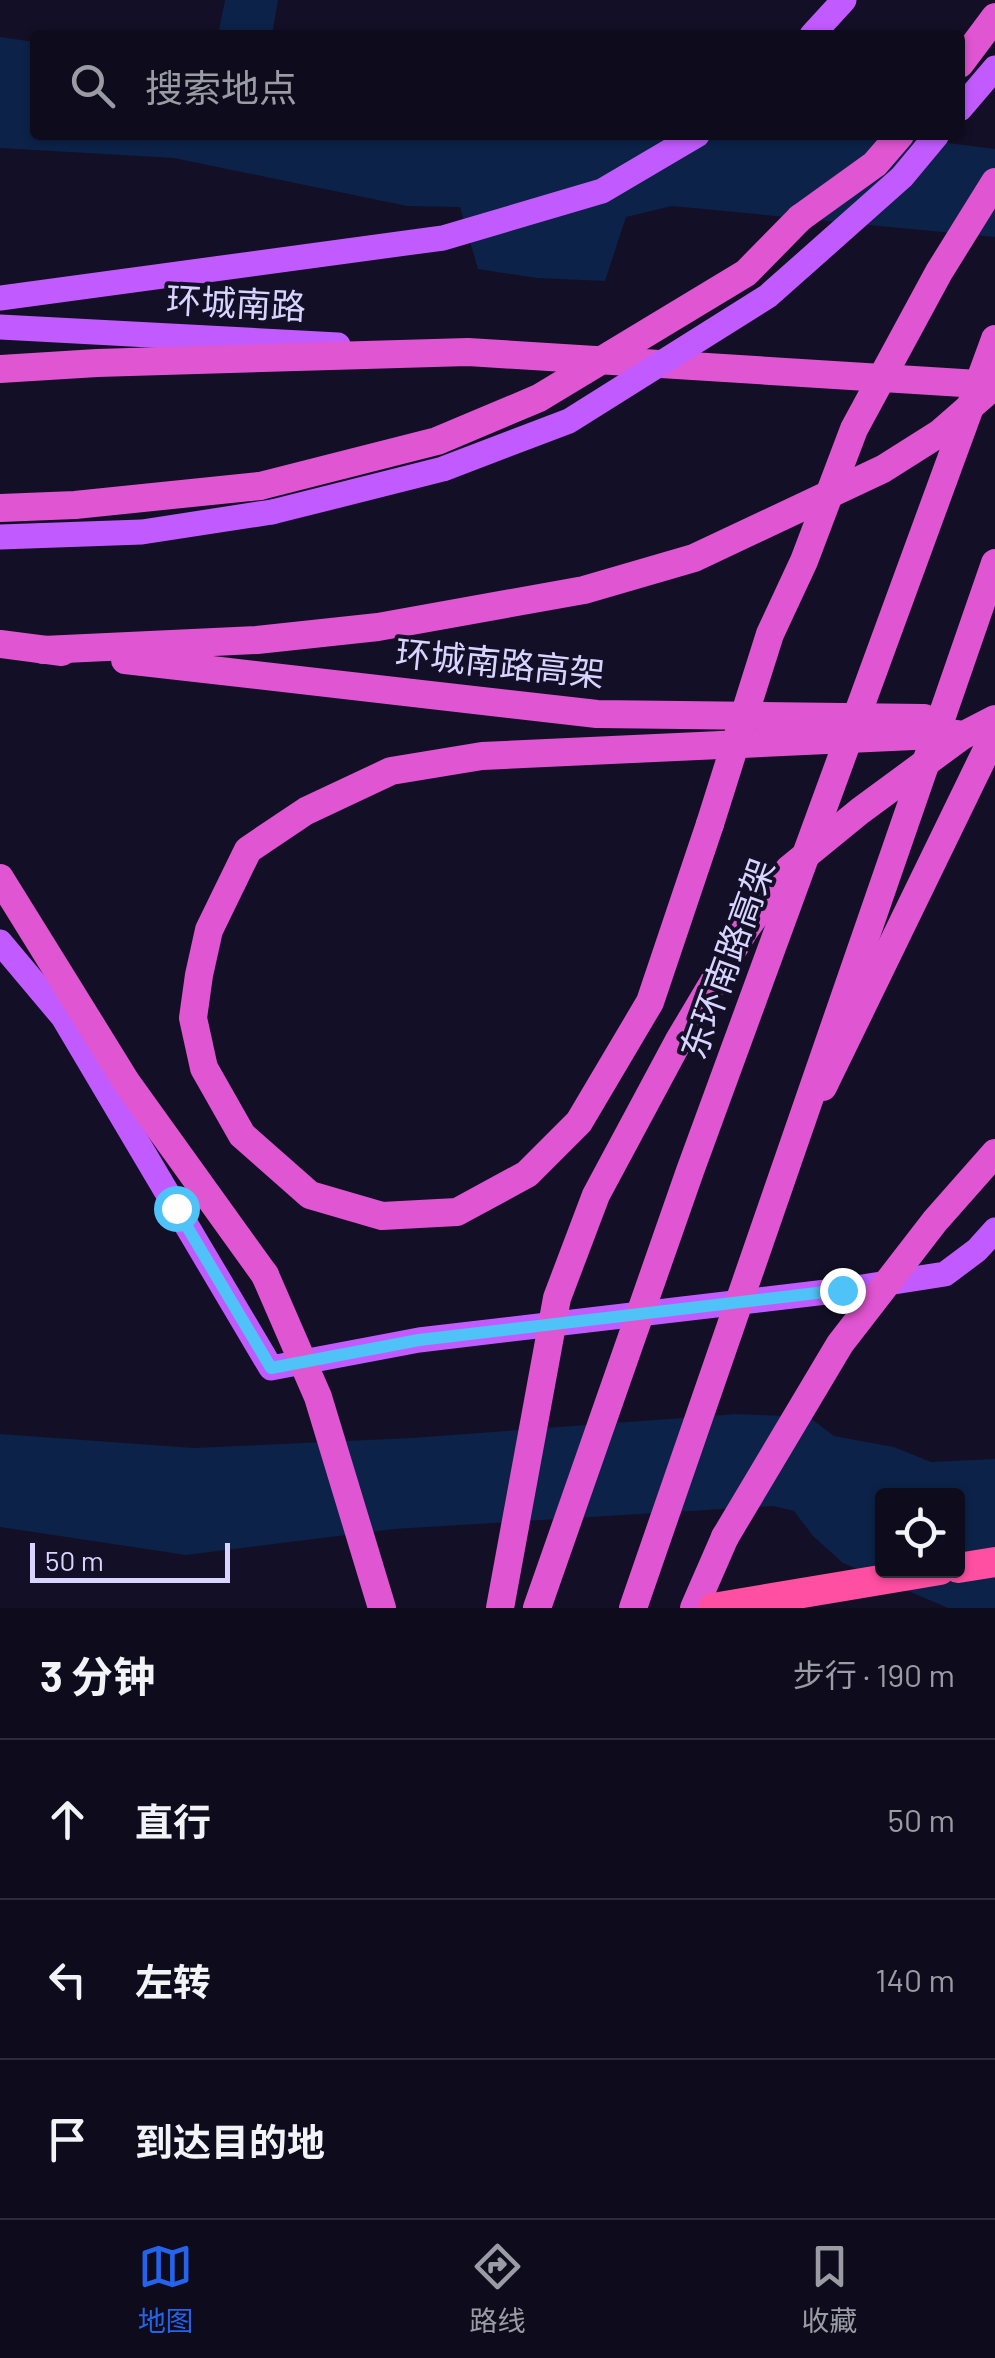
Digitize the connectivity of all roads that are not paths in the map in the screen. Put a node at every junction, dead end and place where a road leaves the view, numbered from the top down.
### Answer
1 (844, 0) edge
2 (995, 17) edge
3 (817, 30) edge
4 (965, 57) edge
5 (995, 68) edge
6 (965, 102) edge
7 (689, 140) edge
8 (896, 140) edge
9 (934, 140) edge
10 (995, 182) edge
11 (0, 298) edge
12 (0, 327) edge
13 (995, 339) edge
14 (468, 352) junction
15 (0, 369) edge
16 (995, 385) edge
17 (0, 508) edge
18 (0, 536) edge
19 (995, 563) edge
20 (0, 644) edge
21 (44, 650) junction
22 (995, 718) edge
23 (995, 733) edge
24 (0, 878) edge
25 (0, 942) edge
26 (995, 1154) edge
27 (789, 1158) junction
28 (995, 1230) edge
29 (995, 1562) edge
30 (965, 1567) edge
31 (891, 1578) edge
32 (382, 1608) edge
33 (500, 1608) edge
34 (537, 1608) edge
35 (633, 1608) edge
36 (694, 1608) edge
37 (713, 1608) edge

1 - 3 main road
2 - 4 highway
5 - 6 main road
7 - 11 main road
8 - 17 highway, bridge
9 - 18 main road, bridge
10 - 23 highway, bridge
12 - 14 main road, 环城南路
13 - 34 highway, 东环南路高架, bridge
14 - 15 highway
14 - 16 highway
16 - 21 highway, bridge
19 - 27 highway, bridge
20 - 21 highway, 环城南路高架
21 - 22 highway, 环城南路高架
22 - 33 highway, bridge
23 - 27 highway, bridge
24 - 32 highway, bridge
25 - 28 main road
26 - 36 highway, bridge
27 - 35 highway, bridge
29 - 30 highway
31 - 37 highway

